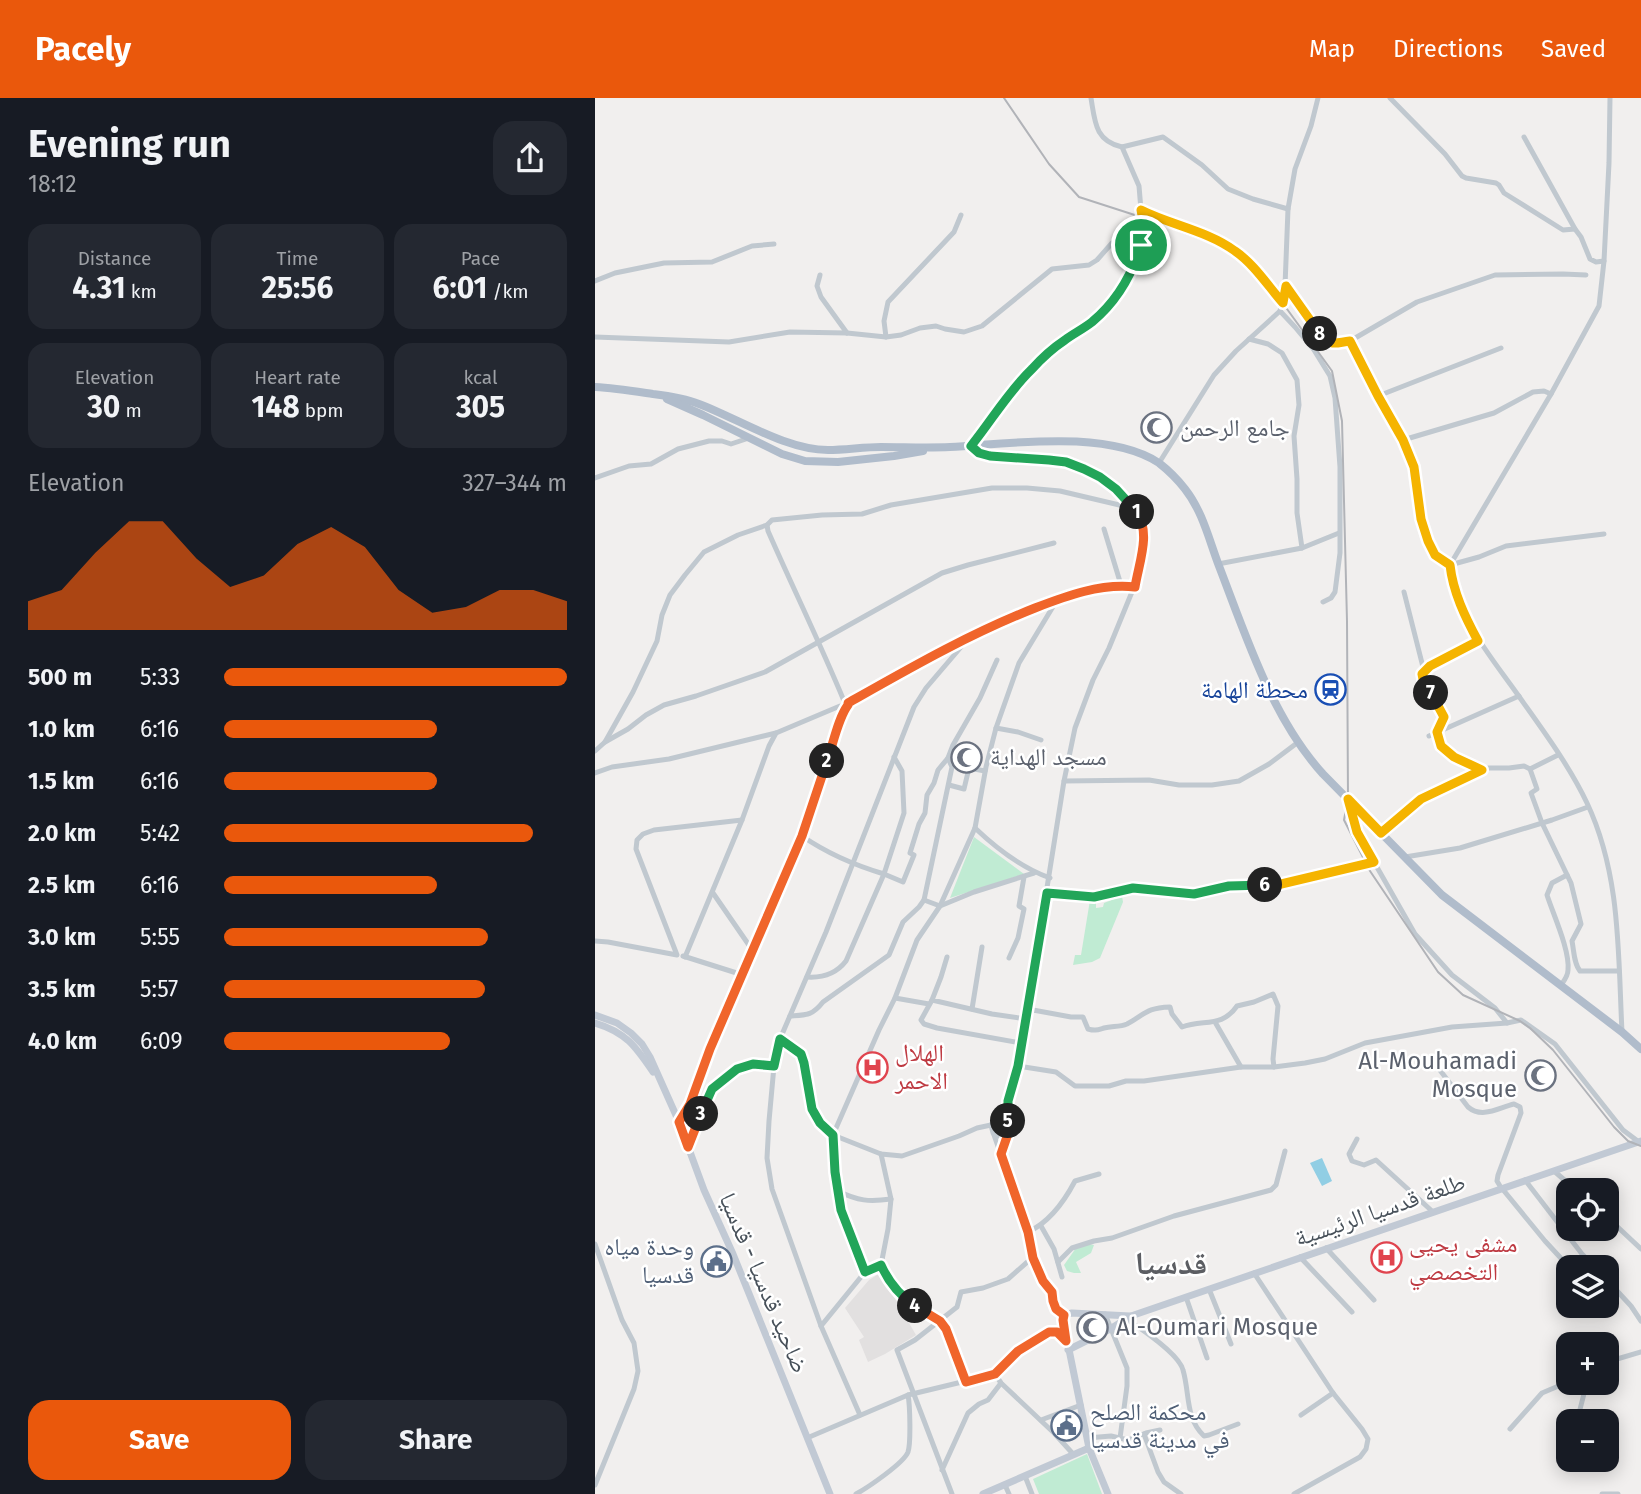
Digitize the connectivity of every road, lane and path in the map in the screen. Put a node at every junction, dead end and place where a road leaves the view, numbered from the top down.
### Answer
1 (1091, 98) edge
2 (1318, 98) edge
3 (1390, 98) edge
4 (1610, 98) edge
5 (1524, 137) dead end
6 (1122, 147) junction
7 (1288, 209) junction
8 (1141, 210) junction
9 (961, 215) dead end
10 (1575, 229) junction
11 (774, 244) dead end
12 (1141, 245) junction
13 (1604, 261) junction
14 (820, 275) dead end
15 (1586, 275) dead end
16 (595, 281) edge
17 (1286, 286) junction
18 (1283, 303) junction
19 (1280, 311) junction
20 (847, 333) junction
21 (595, 337) edge
22 (886, 337) junction
23 (1249, 339) junction
24 (1350, 341) junction
25 (1501, 348) dead end
26 (595, 387) edge
27 (652, 394) junction
28 (1551, 394) junction
29 (1378, 396) junction
30 (748, 438) junction
31 (1403, 440) junction
32 (971, 446) junction
33 (937, 448) junction
34 (1159, 463) junction
35 (595, 478) edge
36 (1132, 508) junction
37 (767, 525) junction
38 (1104, 529) dead end
39 (1339, 533) junction
40 (1605, 534) dead end
41 (1054, 543) dead end
42 (1302, 548) junction
43 (1219, 564) junction
44 (1450, 565) junction
45 (1121, 585) junction
46 (1135, 587) junction
47 (1404, 592) dead end
48 (1057, 600) junction
49 (1323, 602) dead end
50 (969, 638) junction
51 (1478, 641) junction
52 (819, 643) junction
53 (997, 660) dead end
54 (1424, 671) junction
55 (1519, 696) junction
56 (844, 705) junction
57 (996, 728) junction
58 (1437, 732) junction
59 (776, 733) junction
60 (1429, 736) dead end
61 (1041, 740) dead end
62 (605, 742) junction
63 (1297, 743) junction
64 (595, 751) edge
65 (1558, 755) junction
66 (894, 757) junction
67 (947, 758) junction
68 (1529, 769) junction
69 (1482, 770) junction
70 (985, 771) junction
71 (595, 772) edge
72 (1064, 781) junction
73 (949, 785) junction
74 (1348, 799) junction
75 (1588, 807) junction
76 (742, 820) junction
77 (1542, 823) junction
78 (975, 828) junction
79 (1381, 833) junction
80 (802, 836) junction
81 (1405, 857) junction
82 (1374, 862) junction
83 (852, 864) junction
84 (1034, 873) junction
85 (884, 874) junction
86 (1567, 875) junction
87 (1024, 877) junction
88 (1050, 878) junction
89 (713, 893) junction
90 (1047, 893) junction
91 (924, 900) junction
92 (940, 906) junction
93 (595, 941) edge
94 (982, 947) dead end
95 (753, 951) junction
96 (677, 955) junction
97 (685, 957) junction
98 (947, 957) dead end
99 (1009, 958) dead end
100 (1619, 971) junction
101 (743, 975) junction
102 (807, 977) junction
103 (1560, 985) junction
104 (895, 998) junction
105 (931, 1002) junction
106 (972, 1009) junction
107 (595, 1015) edge
108 (790, 1016) junction
109 (1026, 1019) junction
110 (1215, 1022) junction
111 (595, 1023) edge
112 (1507, 1023) junction
113 (1622, 1032) junction
114 (780, 1039) junction
115 (1021, 1043) junction
116 (1641, 1049) edge
117 (1436, 1065) dead end
118 (774, 1066) junction
119 (1018, 1066) junction
120 (1241, 1067) junction
121 (1274, 1067) junction
122 (663, 1088) junction
123 (1008, 1101) junction
124 (996, 1118) junction
125 (1008, 1121) junction
126 (679, 1122) junction
127 (991, 1125) junction
128 (993, 1133) junction
129 (1007, 1134) junction
130 (833, 1135) junction
131 (1357, 1139) dead end
132 (1640, 1142) edge
133 (688, 1147) junction
134 (1285, 1152) dead end
135 (881, 1154) junction
136 (1001, 1154) junction
137 (1554, 1171) junction
138 (1099, 1174) dead end
139 (1562, 1178) edge
140 (1525, 1180) junction
141 (1502, 1188) junction
142 (838, 1191) junction
143 (891, 1199) junction
144 (1433, 1212) junction
145 (1041, 1226) junction
146 (1619, 1228) edge
147 (1028, 1232) junction
148 (595, 1244) edge
149 (1326, 1248) junction
150 (1641, 1249) edge
151 (1558, 1255) edge
152 (1583, 1255) edge
153 (1300, 1257) junction
154 (1033, 1258) junction
155 (1058, 1262) junction
156 (881, 1265) junction
157 (865, 1272) junction
158 (1254, 1273) junction
159 (1062, 1277) dead end
160 (1209, 1289) junction
161 (1619, 1293) edge
162 (1186, 1297) junction
163 (1374, 1300) dead end
164 (1352, 1312) dead end
165 (1105, 1314) junction
166 (1064, 1315) junction
167 (1128, 1317) junction
168 (940, 1321) junction
169 (1641, 1321) edge
170 (821, 1326) junction
171 (1110, 1329) junction
172 (1066, 1341) junction
173 (1231, 1344) dead end
174 (1068, 1350) junction
175 (1641, 1353) edge
176 (1207, 1358) dead end
177 (1619, 1359) edge
178 (995, 1374) junction
179 (966, 1382) junction
180 (1001, 1383) junction
181 (1556, 1387) edge
182 (1333, 1393) junction
183 (911, 1394) junction
184 (1081, 1405) junction
185 (860, 1415) junction
186 (1301, 1415) dead end
187 (1041, 1420) junction
188 (1238, 1424) dead end
189 (1510, 1429) dead end
190 (1160, 1430) dead end
191 (1144, 1434) junction
192 (807, 1438) junction
193 (1087, 1438) junction
194 (1120, 1438) junction
195 (1089, 1448) junction
196 (1074, 1455) junction
197 (942, 1469) junction
198 (1025, 1476) junction
199 (595, 1485) edge
200 (1005, 1485) junction
201 (830, 1494) edge
202 (856, 1494) edge
203 (952, 1494) edge
204 (983, 1494) edge
205 (1009, 1494) edge
206 (1032, 1494) edge
207 (1108, 1494) edge
208 (1181, 1494) edge
209 (1294, 1494) edge
210 (1602, 1494) edge
211 (1618, 1494) edge

1 - 6 street
2 - 7 street
3 - 10 street
4 - 13 street
5 - 10 street
6 - 7 street
6 - 8 street
7 - 17 street
8 - 12 street
8 - 18 street
9 - 22 street
10 - 13 street
11 - 16 street
12 - 22 street
12 - 32 street
13 - 28 street
14 - 20 street
15 - 24 street
17 - 18 street
17 - 24 street
18 - 19 street
19 - 23 street
19 - 39 street
20 - 21 street
20 - 22 street
23 - 34 street
23 - 42 street
24 - 29 street
25 - 29 street
26 - 27 main road
27 - 30 main road
27 - 33 main road
28 - 31 street
28 - 44 street
29 - 31 street
30 - 33 main road
30 - 35 street
31 - 44 street
32 - 33 main road
32 - 34 main road
32 - 36 street
34 - 43 main road
36 - 37 street
36 - 46 street
37 - 52 street
37 - 62 street
38 - 45 street
39 - 42 street
39 - 49 street
40 - 44 street
41 - 52 street
42 - 43 street
43 - 63 main road
44 - 51 street
45 - 46 street
45 - 48 street
46 - 72 street
47 - 54 street
48 - 50 street
48 - 57 street
50 - 56 street
50 - 66 street
51 - 54 street
51 - 55 street
52 - 56 street
52 - 62 street
53 - 67 street
54 - 58 street
55 - 58 street
55 - 65 street
56 - 59 street
56 - 80 street
57 - 61 street
57 - 70 street
58 - 60 street
58 - 69 street
59 - 71 street
59 - 76 street
62 - 64 street
63 - 72 street
63 - 74 main road
65 - 68 street
65 - 75 street
66 - 83 street
66 - 85 street
67 - 73 street
67 - 85 street
68 - 69 street
68 - 77 street
69 - 79 street
70 - 73 street
70 - 78 street
72 - 88 street
73 - 91 street
74 - 79 main road
74 - 82 street
75 - 77 street
75 - 100 street
76 - 89 street
76 - 96 street
77 - 81 street
77 - 86 street
78 - 84 street
78 - 92 street
79 - 81 main road
80 - 83 street
80 - 95 street
81 - 103 main road
82 - 90 street
82 - 112 street
83 - 85 street
83 - 102 street
84 - 87 street
84 - 88 street
85 - 102 street
86 - 100 street
86 - 103 street
87 - 92 street
87 - 99 street
88 - 90 street
89 - 95 street
89 - 97 street
90 - 109 street
91 - 92 street
91 - 108 street
92 - 104 street
93 - 96 street
94 - 106 street
95 - 101 street
96 - 97 street
97 - 101 street
98 - 105 street
100 - 113 street
101 - 126 street
102 - 108 street
103 - 113 main road
104 - 105 street
104 - 130 street
105 - 106 street
105 - 115 street
106 - 109 street
107 - 122 main road
108 - 114 street
109 - 110 street
109 - 115 street
110 - 120 street
110 - 121 street
111 - 122 main road
112 - 121 street
112 - 132 street
113 - 116 main road
114 - 118 street
114 - 130 street
115 - 119 street
117 - 141 street
118 - 133 street
118 - 170 street
119 - 120 street
119 - 123 street
120 - 121 street
122 - 126 main road, ضاحيد قدسيا - قدسيا
123 - 124 street
123 - 125 street
124 - 125 street
124 - 127 street
125 - 129 street
126 - 133 main road, ضاحيد قدسيا - قدسيا
127 - 128 street
127 - 135 street
128 - 129 street
128 - 136 street
129 - 136 street
130 - 135 street
130 - 142 street
131 - 144 street
132 - 137 main road, طلعة قدسيا الرئيسية
133 - 192 main road, ضاحيد قدسيا - قدسيا
134 - 155 street
135 - 143 street
136 - 147 street
137 - 139 street
137 - 140 main road, طلعة قدسيا الرئيسية
138 - 145 street
140 - 141 main road, طلعة قدسيا الرئيسية
140 - 152 street
141 - 144 main road, طلعة قدسيا الرئيسية
141 - 151 street
142 - 143 street
142 - 157 street
143 - 156 street
144 - 149 main road, طلعة قدسيا الرئيسية
145 - 147 street
145 - 155 street
146 - 150 street
147 - 154 street
148 - 199 street
149 - 153 main road, طلعة قدسيا الرئيسية
149 - 163 street
153 - 158 main road, طلعة قدسيا الرئيسية
153 - 164 street
154 - 166 street
154 - 168 street
155 - 159 street
156 - 157 street
156 - 168 street
157 - 170 street
158 - 160 main road, طلعة قدسيا الرئيسية
158 - 182 street
160 - 162 main road, طلعة قدسيا الرئيسية
160 - 173 street
161 - 169 street
162 - 167 main road, طلعة قدسيا الرئيسية
162 - 176 street
165 - 166 main road, طلعة قدسيا الرئيسية
165 - 167 main road, طلعة قدسيا الرئيسية
165 - 171 street
166 - 172 main road
167 - 171 main road, طلعة قدسيا الرئيسية
167 - 188 street
168 - 179 street
168 - 183 street
170 - 185 street
171 - 174 main road, طلعة قدسيا الرئيسية
171 - 194 street
172 - 174 main road
172 - 178 street
174 - 184 main road
175 - 177 street
178 - 179 street
178 - 180 street
179 - 183 street
180 - 187 street
180 - 197 street
181 - 189 street
182 - 186 street
182 - 209 street
183 - 185 street
183 - 197 street
183 - 202 street
184 - 187 street
184 - 193 main road
185 - 192 street
187 - 196 street
190 - 191 street
191 - 194 street
191 - 208 street
192 - 201 main road, ضاحيد قدسيا - قدسيا
193 - 194 street
193 - 195 main road
195 - 196 main road
195 - 207 main road
196 - 198 main road
197 - 203 street
198 - 200 main road
198 - 206 street
200 - 204 main road
200 - 205 street
210 - 211 street

